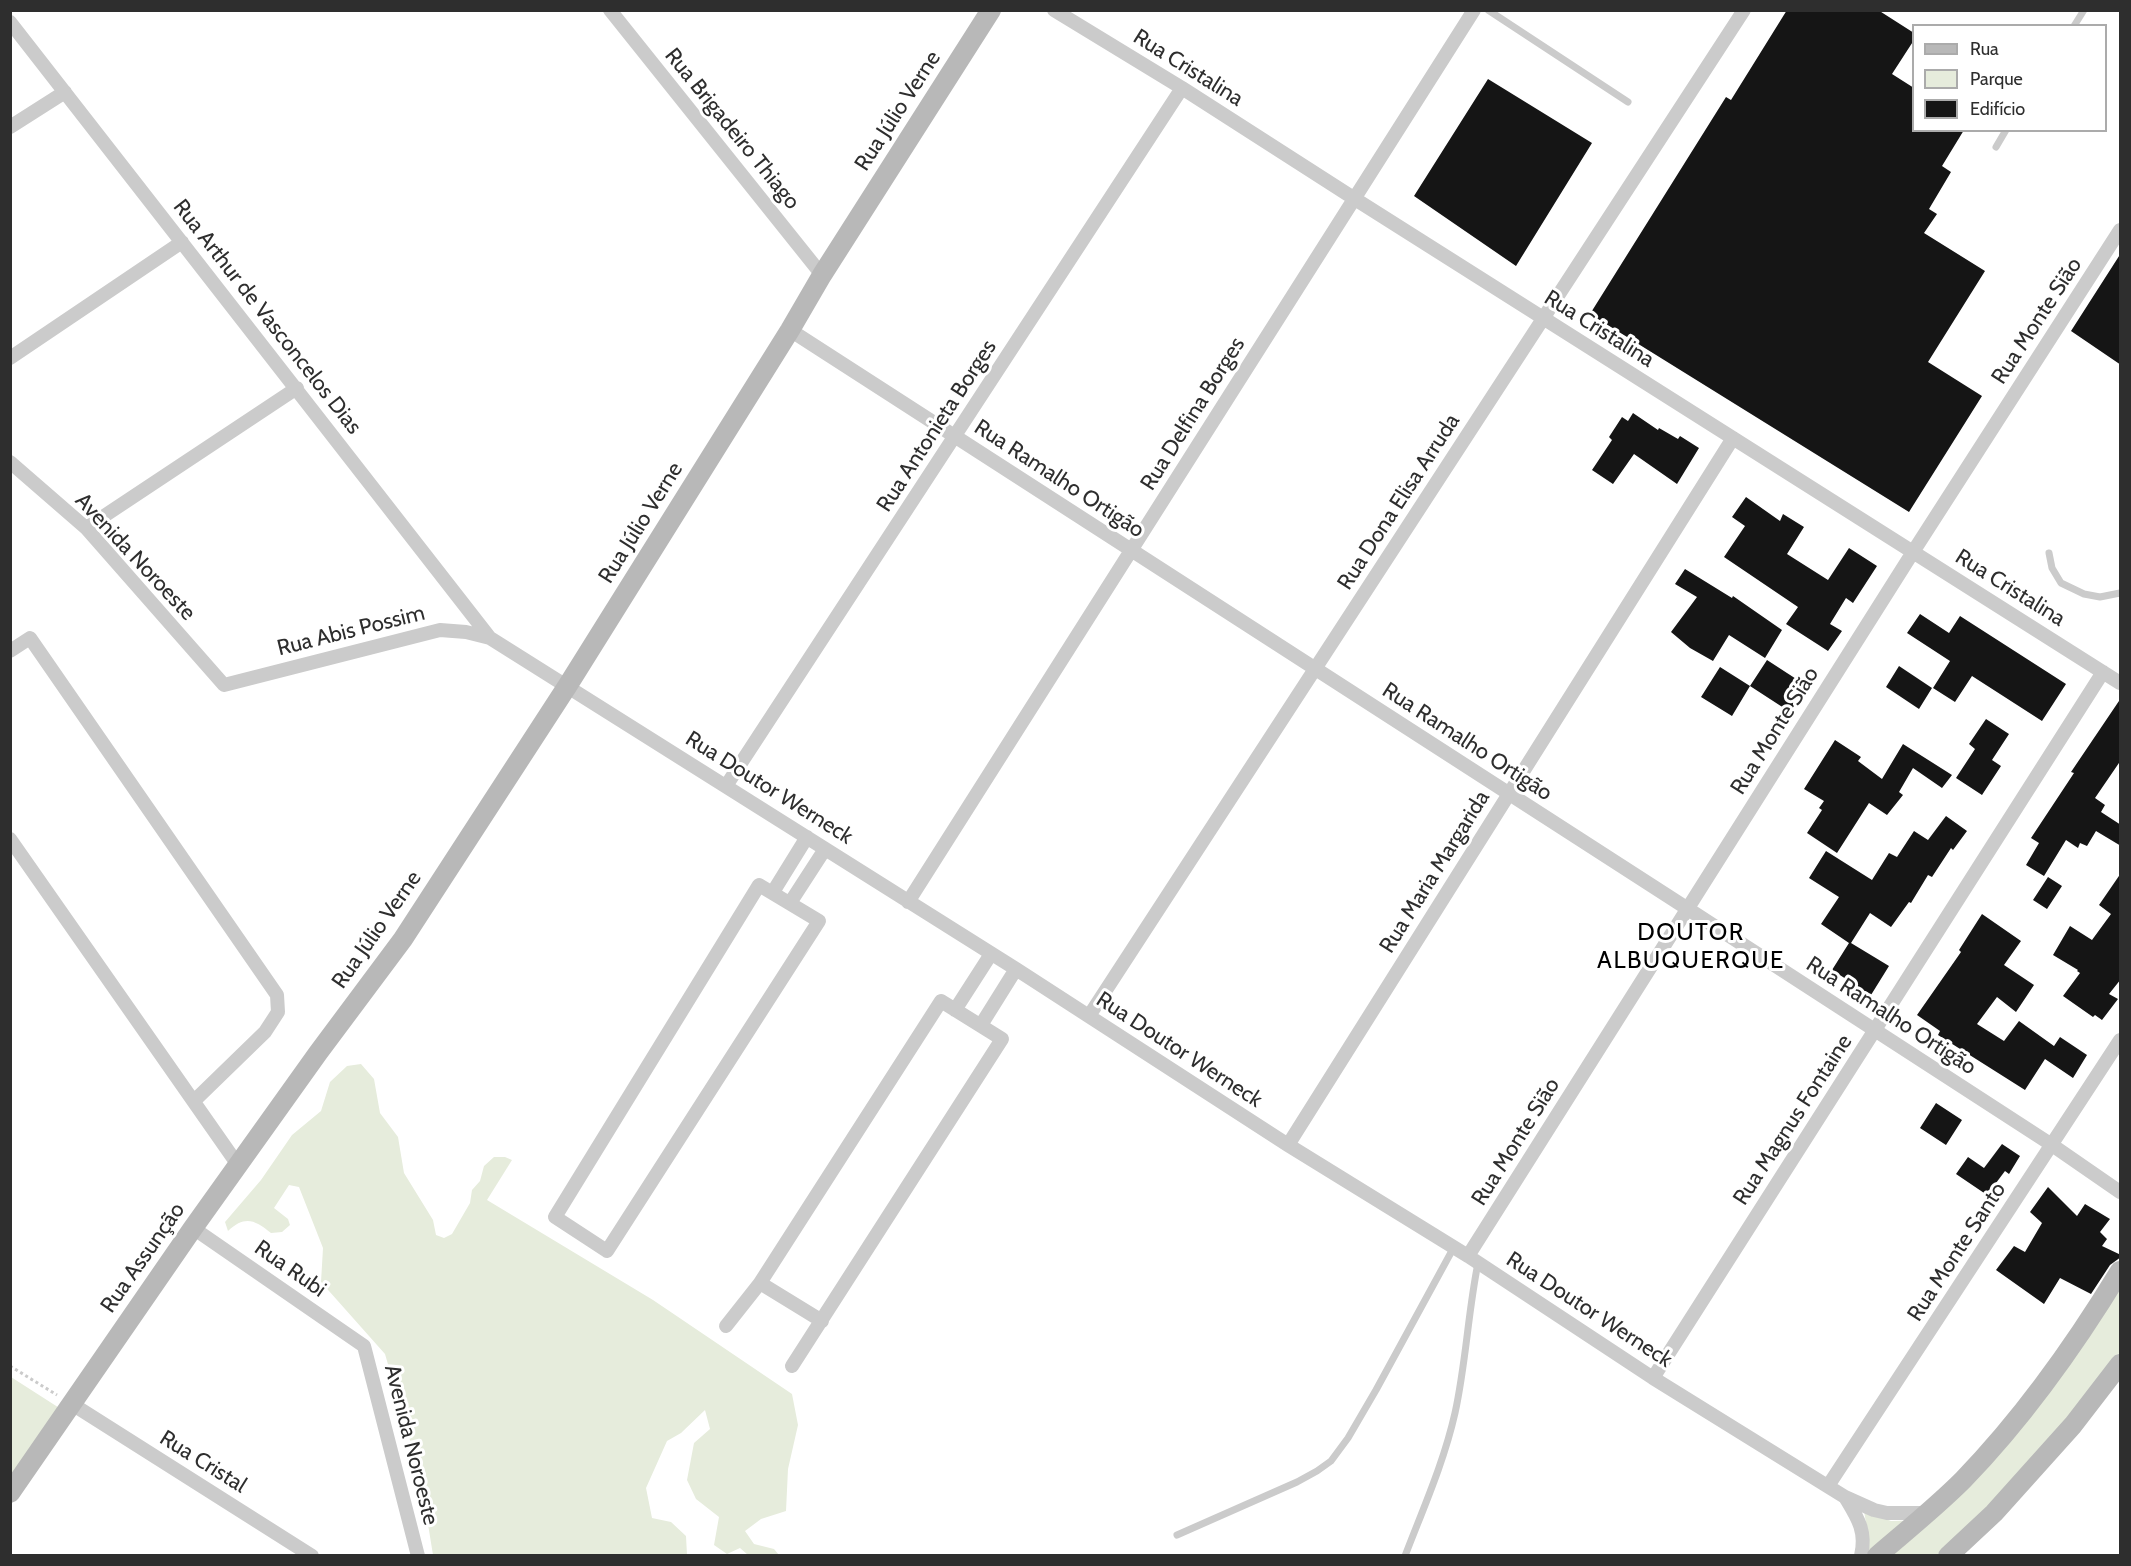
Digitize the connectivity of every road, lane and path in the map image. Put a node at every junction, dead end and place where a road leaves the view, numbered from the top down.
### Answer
1 (610, 10) edge
2 (991, 10) edge
3 (1054, 10) edge
4 (1474, 10) edge
5 (1488, 10) edge
6 (1744, 10) edge
7 (2084, 10) edge
8 (10, 22) edge
9 (2075, 24) edge
10 (1182, 88) junction
11 (65, 92) junction
12 (1628, 102) dead end
13 (10, 127) edge
14 (2005, 132) edge
15 (1996, 147) dead end
16 (1355, 199) junction
17 (2121, 230) edge
18 (182, 242) junction
19 (822, 275) junction
20 (1543, 318) junction
21 (790, 330) junction
22 (10, 358) edge
23 (297, 388) junction
24 (955, 437) junction
25 (1733, 438) junction
26 (10, 462) edge
27 (86, 528) junction
28 (1131, 550) junction
29 (1913, 552) junction
30 (2049, 553) dead end
31 (2121, 593) edge
32 (490, 638) junction
33 (10, 651) edge
34 (1315, 669) junction
35 (2103, 672) junction
36 (2121, 683) edge
37 (567, 685) junction
38 (224, 686) joint
39 (726, 786) junction
40 (1509, 794) junction
41 (807, 837) junction
42 (10, 839) edge
43 (825, 849) junction
44 (772, 891) junction
45 (909, 902) junction
46 (790, 903) junction
47 (1688, 909) junction
48 (991, 954) junction
49 (1016, 969) junction
50 (955, 1010) junction
51 (1089, 1016) junction
52 (981, 1025) junction
53 (1875, 1030) junction
54 (2121, 1040) edge
55 (318, 1053) joint
56 (194, 1101) junction
57 (1288, 1145) junction
58 (2052, 1145) junction
59 (238, 1165) junction
60 (2121, 1192) edge
61 (193, 1228) junction
62 (1454, 1247) junction
63 (1473, 1259) junction
64 (2121, 1271) edge
65 (760, 1283) junction
66 (822, 1320) junction
67 (726, 1326) dead end
68 (364, 1346) joint
69 (2121, 1364) edge
70 (10, 1366) edge
71 (792, 1366) dead end
72 (1653, 1378) junction
73 (72, 1404) junction
74 (1828, 1486) junction
75 (10, 1493) edge
76 (1845, 1497) junction
77 (1928, 1513) junction
78 (1177, 1535) dead end
79 (312, 1556) edge
80 (418, 1556) edge
81 (1405, 1556) edge
82 (1861, 1556) edge
83 (1877, 1556) edge
84 (1948, 1556) edge

1 - 19 street, Rua Brigadeiro Thiago
2 - 19 street, Rua Júlio Verne
3 - 10 street, Rua Cristalina
4 - 16 street, Rua Delfina Borges
5 - 12 lane
6 - 20 street, Rua Dona Elisa Arruda
7 - 9 lane
8 - 11 street, Rua Arthur de Vasconcelos Dias
10 - 16 street, Rua Cristalina
10 - 24 street, Rua Antonieta Borges
11 - 13 street
11 - 18 street, Rua Arthur de Vasconcelos Dias
14 - 15 lane
16 - 20 street, Rua Cristalina
16 - 28 street, Rua Delfina Borges
17 - 29 street, Rua Monte Sião
18 - 22 street
18 - 23 street, Rua Arthur de Vasconcelos Dias
19 - 21 street, Rua Júlio Verne
20 - 25 street, Rua Cristalina
20 - 34 street, Rua Dona Elisa Arruda
21 - 24 street, Rua Ramalho Ortigão
21 - 37 street, Rua Júlio Verne
23 - 27 street
23 - 32 street, Rua Arthur de Vasconcelos Dias
24 - 28 street, Rua Ramalho Ortigão
24 - 39 street, Rua Antonieta Borges
25 - 29 street, Rua Cristalina
25 - 40 street, Rua Maria Margarida
26 - 27 street, Avenida Noroeste
27 - 38 street, Avenida Noroeste
28 - 34 street, Rua Ramalho Ortigão
28 - 45 street, Rua Delfina Borges
29 - 35 street, Rua Cristalina
29 - 47 street, Rua Monte Sião
30 - 31 lane
32 - 37 street, Rua Doutor Werneck
32 - 38 street, Rua Abis Possim
33 - 56 street
34 - 40 street, Rua Ramalho Ortigão
34 - 51 street, Rua Dona Elisa Arruda
35 - 36 street, Rua Cristalina
35 - 53 street, Rua Magnus Fontaine
37 - 39 street, Rua Doutor Werneck
37 - 55 street, Rua Júlio Verne
39 - 41 street, Rua Doutor Werneck
40 - 47 street, Rua Ramalho Ortigão
40 - 57 street, Rua Maria Margarida
41 - 43 street, Rua Doutor Werneck
41 - 44 street
42 - 56 street
43 - 45 street, Rua Doutor Werneck
43 - 46 street
44 - 46 street
44 - 46 street
45 - 48 street, Rua Doutor Werneck
47 - 53 street, Rua Ramalho Ortigão
47 - 63 street, Rua Monte Sião
48 - 49 street, Rua Doutor Werneck
48 - 50 street
49 - 51 street, Rua Doutor Werneck
49 - 52 street
50 - 52 street
50 - 65 street
51 - 57 street, Rua Doutor Werneck
52 - 66 street
53 - 58 street, Rua Ramalho Ortigão
53 - 72 street, Rua Magnus Fontaine
54 - 58 street, Rua Monte Santo
55 - 59 street, Rua Assunção
56 - 59 street
57 - 62 street, Rua Doutor Werneck
58 - 60 street, Rua Ramalho Ortigão
58 - 74 street, Rua Monte Santo
59 - 61 street, Rua Assunção
61 - 68 street, Rua Rubi
61 - 73 street, Rua Assunção
62 - 63 street, Rua Doutor Werneck
62 - 78 lane
63 - 72 street, Rua Doutor Werneck
63 - 81 lane
64 - 77 street
65 - 66 street
65 - 67 street
66 - 71 street
68 - 80 street, Avenida Noroeste
69 - 84 street
70 - 73 path
72 - 74 street, Rua Doutor Werneck
73 - 75 street, Rua Assunção
73 - 79 street, Rua Cristal
74 - 76 street, Rua Doutor Werneck
76 - 77 street, Rua Doutor Werneck
76 - 82 street, Rua Doutor Werneck
77 - 83 street

